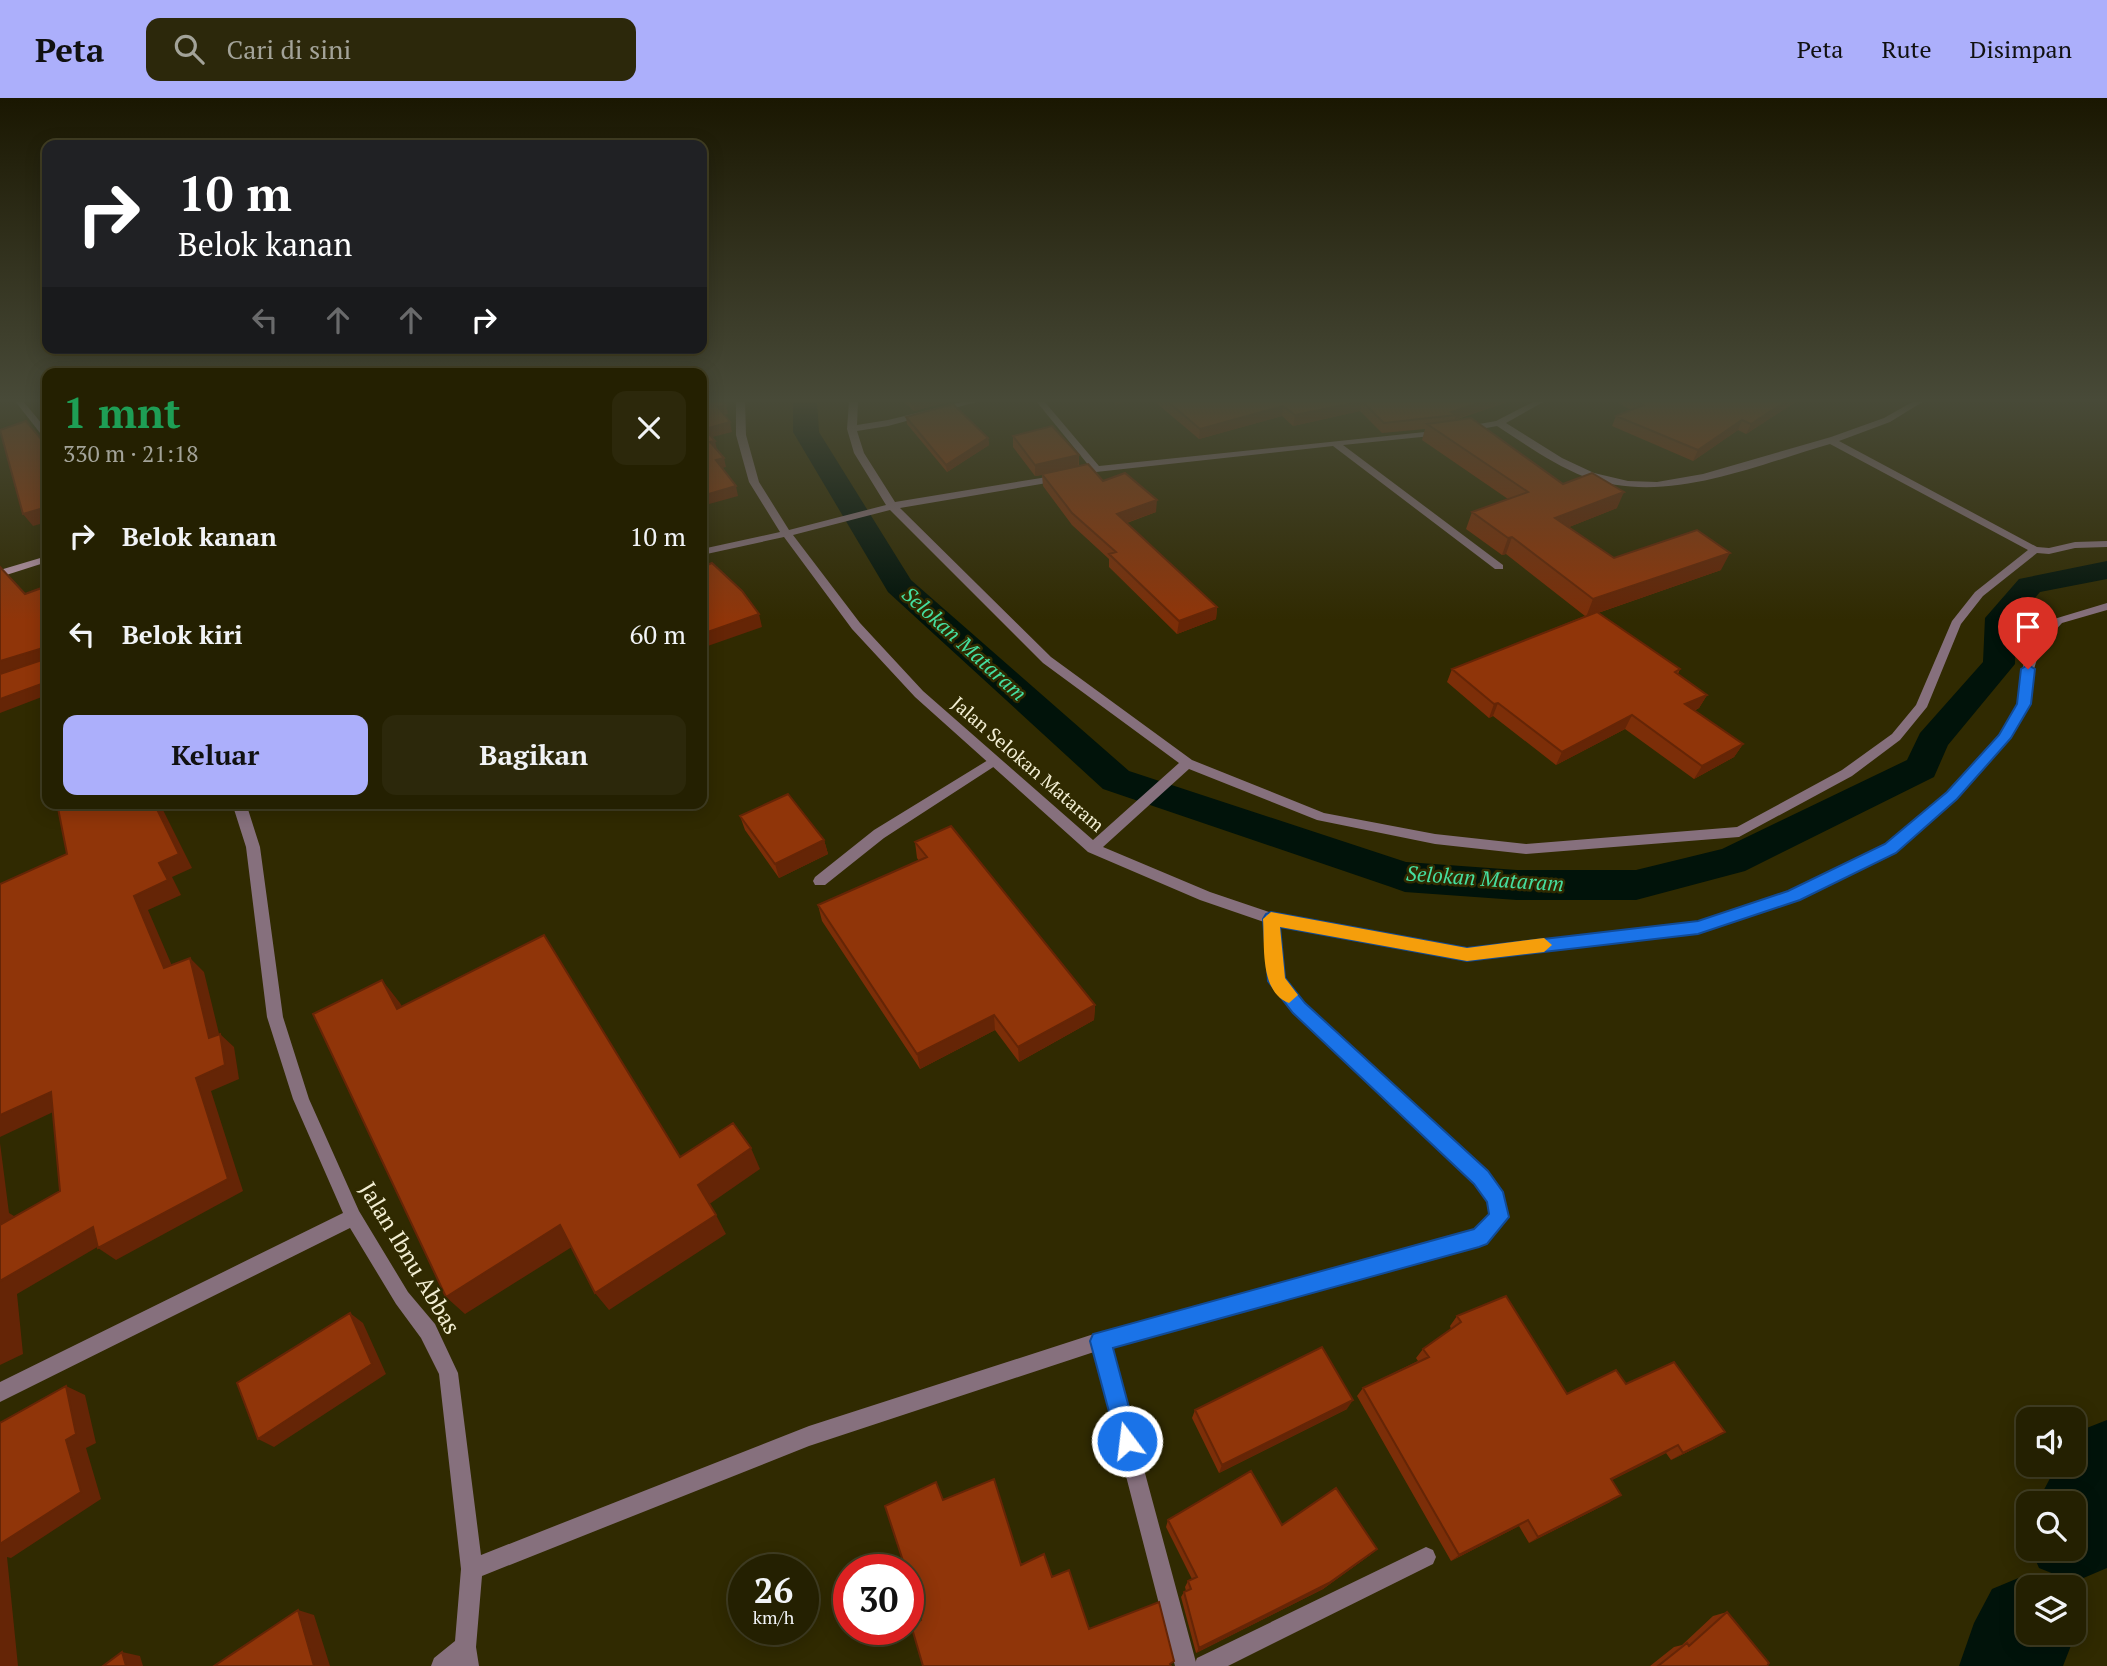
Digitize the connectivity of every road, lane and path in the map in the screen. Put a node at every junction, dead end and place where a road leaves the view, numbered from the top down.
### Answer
1 (752, 474) edge
2 (872, 474) edge
3 (1072, 474) edge
4 (1375, 474) edge
5 (1588, 474) edge
6 (1713, 474) edge
7 (1894, 474) edge
8 (892, 506) junction
9 (786, 533) junction
10 (2107, 544) edge
11 (2035, 550) junction
12 (707, 551) edge
13 (42, 561) edge
14 (1499, 567) dead end
15 (0, 574) edge
16 (2107, 606) edge
17 (993, 761) junction
18 (1186, 763) junction
19 (241, 809) edge
20 (1093, 848) junction
21 (820, 881) dead end
22 (1271, 919) junction
23 (353, 1217) junction
24 (1100, 1341) junction
25 (0, 1392) edge
26 (1426, 1557) dead end
27 (472, 1569) junction
28 (466, 1656) edge
29 (442, 1666) edge
30 (1186, 1666) edge
31 (1205, 1666) edge

1 - 9 street, Jalan Selokan Mataram
2 - 8 street
3 - 8 street
4 - 14 street
5 - 6 street
7 - 11 street
8 - 9 street
8 - 18 street
9 - 12 street
9 - 17 street, Jalan Selokan Mataram
10 - 11 street
11 - 18 street
13 - 15 main road
16 - 22 street, Jalan Selokan Mataram
17 - 20 street, Jalan Selokan Mataram
17 - 21 street
18 - 20 street
19 - 23 street, Jalan Ibnu Abbas
20 - 22 street, Jalan Selokan Mataram
22 - 24 street
23 - 25 street
23 - 27 street, Jalan Ibnu Abbas
24 - 27 street
24 - 30 street
26 - 31 street
27 - 28 street, Jalan Ibnu Abbas
28 - 29 street

